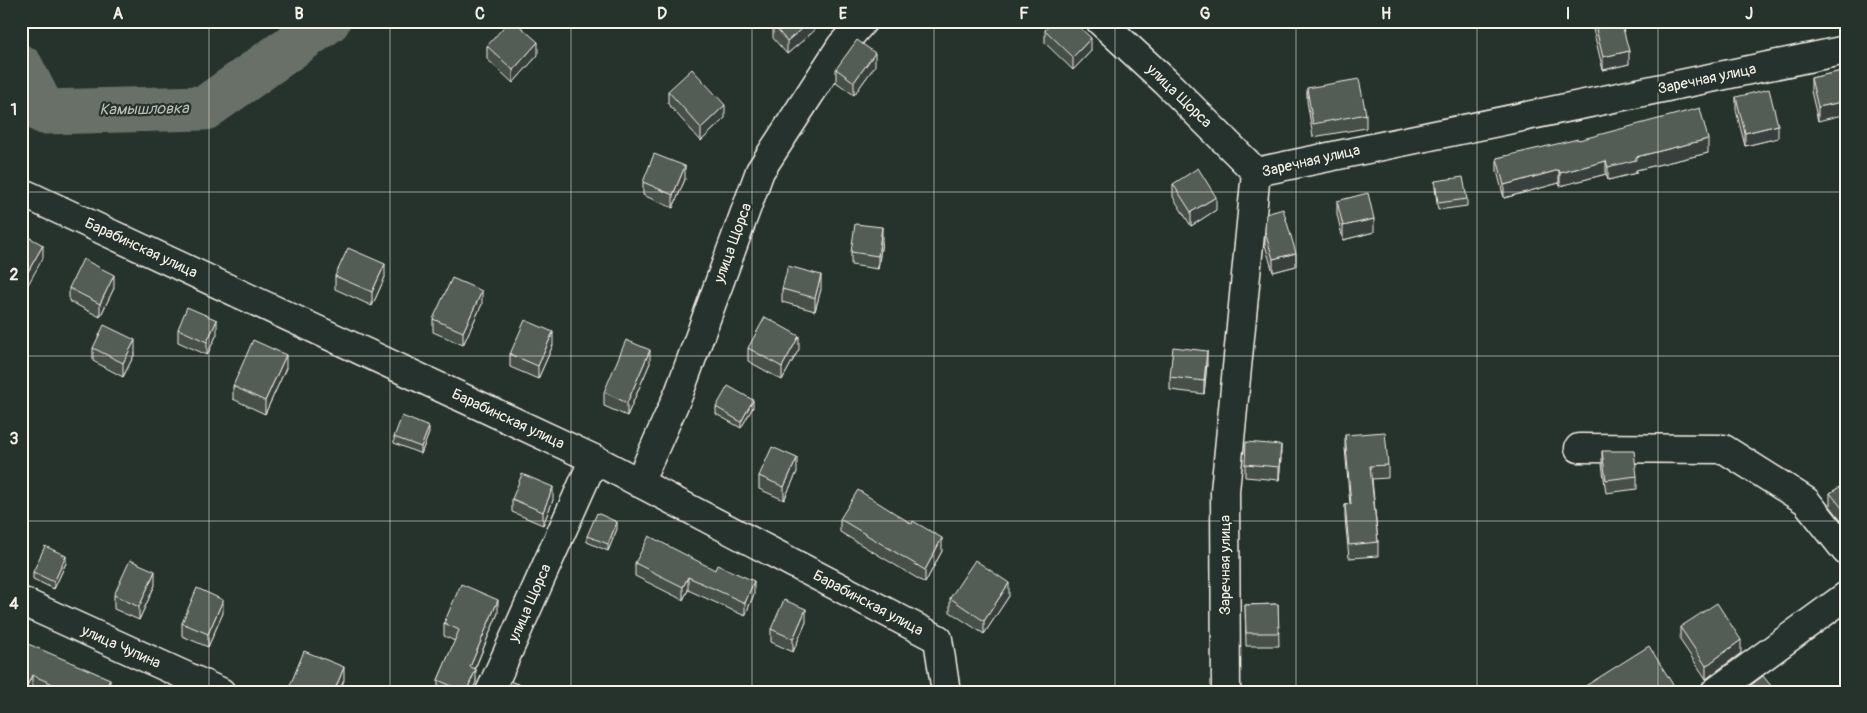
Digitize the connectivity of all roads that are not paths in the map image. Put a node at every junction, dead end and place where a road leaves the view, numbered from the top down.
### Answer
1 (862, 21) edge
2 (1100, 21) edge
3 (1846, 50) edge
4 (1256, 172) junction
5 (21, 192) edge
6 (1578, 448) dead end
7 (594, 459) junction
8 (639, 483) junction
9 (1846, 551) edge
10 (1846, 596) edge
11 (21, 601) edge
12 (221, 692) edge
13 (490, 692) edge
14 (946, 692) edge
15 (1226, 692) edge
16 (1715, 692) edge

1 - 8 street, улица Щорса
2 - 4 street, улица Щорса
3 - 4 street, Заречная улица
4 - 15 street, Заречная улица
5 - 7 street, Барабинская улица
6 - 9 street
7 - 8 street, Барабинская улица
7 - 13 street, улица Щорса
8 - 14 street, Барабинская улица
10 - 16 street
11 - 12 street, улица Чупина

